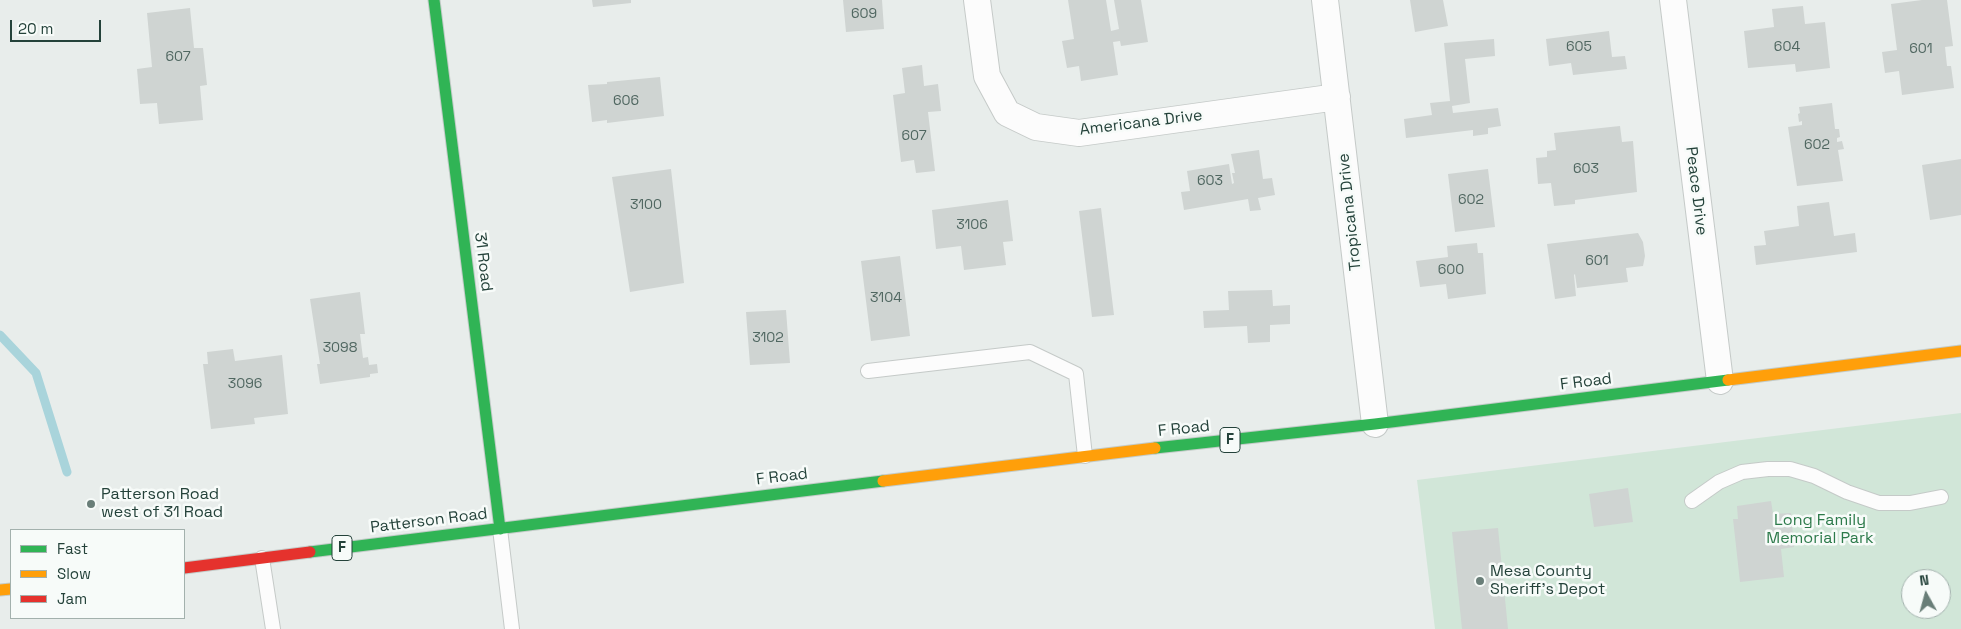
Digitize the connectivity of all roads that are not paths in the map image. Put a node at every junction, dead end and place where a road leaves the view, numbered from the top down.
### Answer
1 (434, 0) edge
2 (977, 0) edge
3 (1325, 0) edge
4 (1673, 0) edge
5 (1337, 97) junction
6 (1961, 351) edge
7 (868, 371) dead end
8 (1720, 381) junction
9 (1375, 424) junction
10 (1085, 456) junction
11 (1941, 497) dead end
12 (1692, 501) dead end
13 (500, 529) junction
14 (262, 558) junction
15 (185, 568) edge
16 (273, 629) edge
17 (512, 629) edge

1 - 13 main road, 31 Road
2 - 5 street, Americana Drive
3 - 5 street, Tropicana Drive
4 - 8 street, Peace Drive
5 - 9 street, Tropicana Drive
6 - 8 main road, F Road / F
7 - 10 lane
8 - 9 main road, F Road / F
9 - 10 main road, F Road / F
10 - 13 main road, F Road / F
11 - 12 lane
13 - 14 main road, Patterson Road / F
13 - 17 lane
14 - 15 main road, Patterson Road / F
14 - 16 lane

